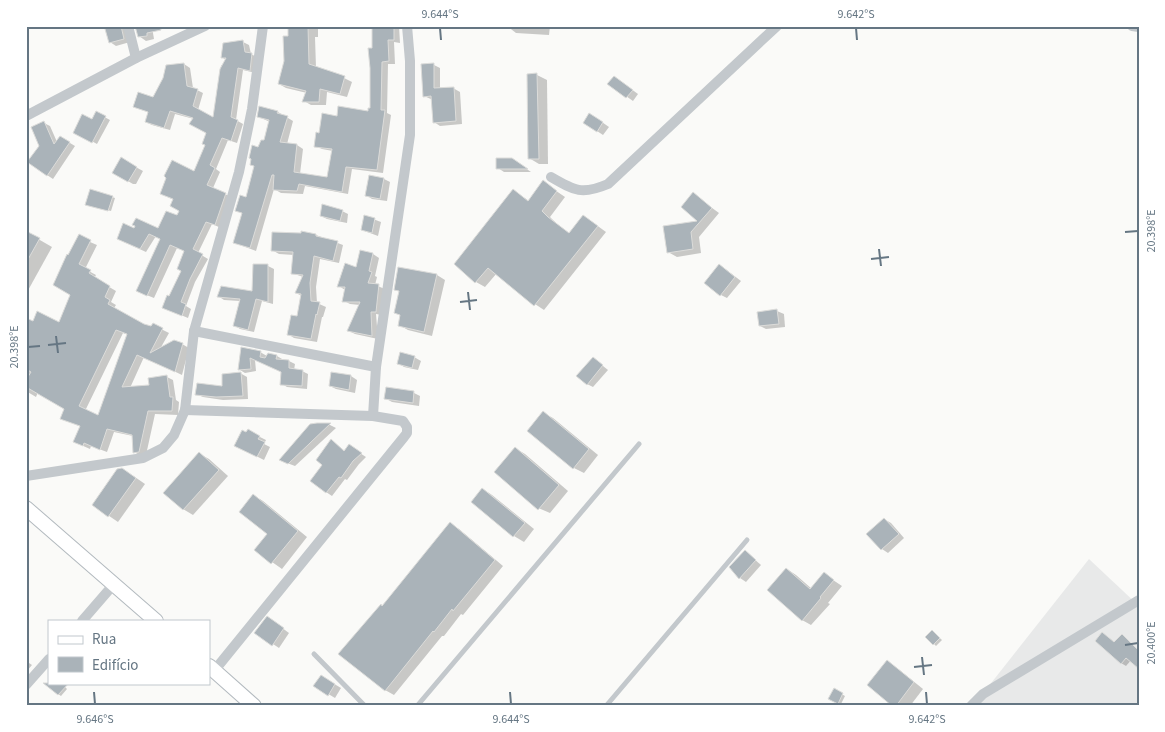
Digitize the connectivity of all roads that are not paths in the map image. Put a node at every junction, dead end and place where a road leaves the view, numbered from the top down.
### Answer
1 (128, 26) edge
2 (205, 26) edge
3 (263, 26) edge
4 (407, 26) edge
5 (777, 26) edge
6 (1132, 26) edge
7 (1139, 27) edge
8 (136, 58) junction
9 (26, 116) edge
10 (552, 177) dead end
11 (194, 331) junction
12 (376, 367) junction
13 (185, 410) junction
14 (373, 416) junction
15 (639, 444) dead end
16 (26, 476) edge
17 (26, 508) edge
18 (747, 540) dead end
19 (114, 584) junction
20 (1139, 600) edge
21 (83, 620) edge
22 (155, 620) edge
23 (314, 654) dead end
24 (48, 660) edge
25 (212, 669) edge
26 (26, 685) edge
27 (254, 706) edge
28 (366, 706) edge
29 (416, 706) edge
30 (606, 706) edge
31 (971, 706) edge

1 - 8 street
2 - 8 street
3 - 11 street
4 - 12 street
5 - 10 street
6 - 7 street
8 - 9 street
11 - 12 street
11 - 13 street
12 - 14 street
13 - 14 street
13 - 16 street
14 - 25 street
15 - 29 lane
17 - 19 main road
18 - 30 lane
19 - 21 street
19 - 22 main road
20 - 31 street
23 - 28 lane
24 - 26 street
25 - 27 main road

